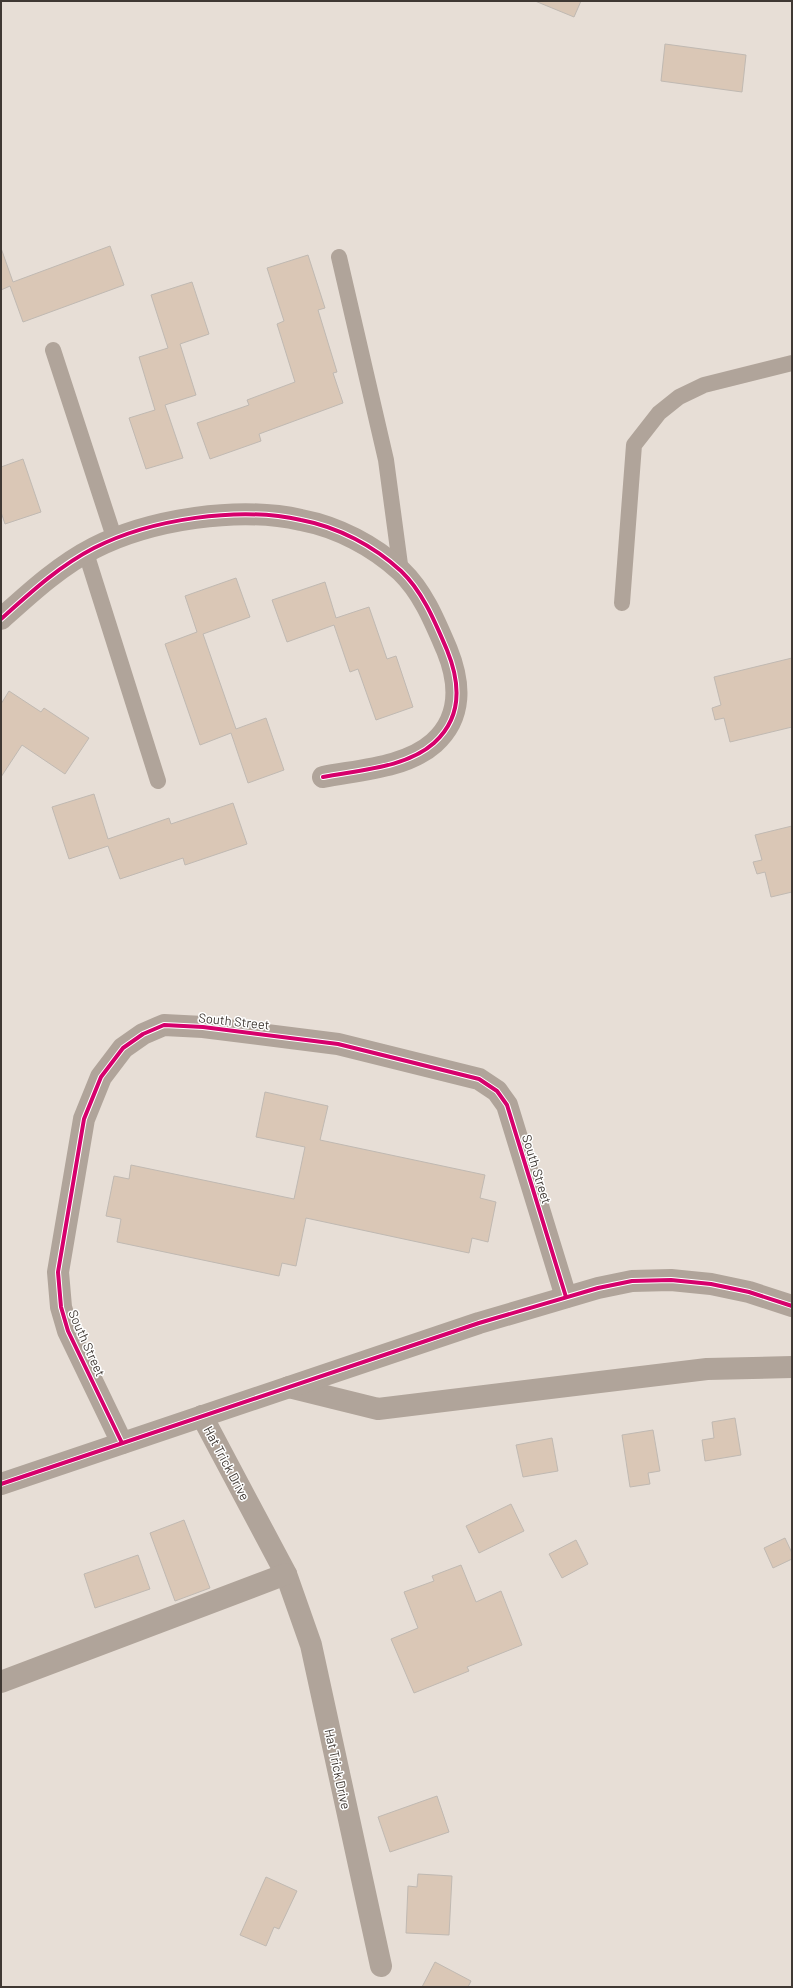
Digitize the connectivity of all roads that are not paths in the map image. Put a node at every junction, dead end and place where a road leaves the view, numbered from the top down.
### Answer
1 (339, 257) dead end
2 (53, 350) dead end
3 (792, 363) edge
4 (115, 540) junction
5 (86, 553) junction
6 (402, 572) junction
7 (622, 603) dead end
8 (1, 619) edge
9 (323, 777) dead end
10 (158, 781) dead end
11 (566, 1297) junction
12 (792, 1306) edge
13 (792, 1367) edge
14 (289, 1387) junction
15 (202, 1416) junction
16 (122, 1443) junction
17 (1, 1484) edge
18 (286, 1574) junction
19 (1, 1682) edge
20 (381, 1966) dead end

1 - 6 lane
2 - 4 lane
3 - 7 lane
4 - 5 street
4 - 6 street
5 - 8 street
5 - 10 lane
6 - 9 street
11 - 12 street
11 - 14 street
11 - 16 street, South Street
13 - 14 street
14 - 15 street
15 - 16 street
15 - 18 street, Hat Trick Drive
16 - 17 street
18 - 19 street
18 - 20 street, Hat Trick Drive

